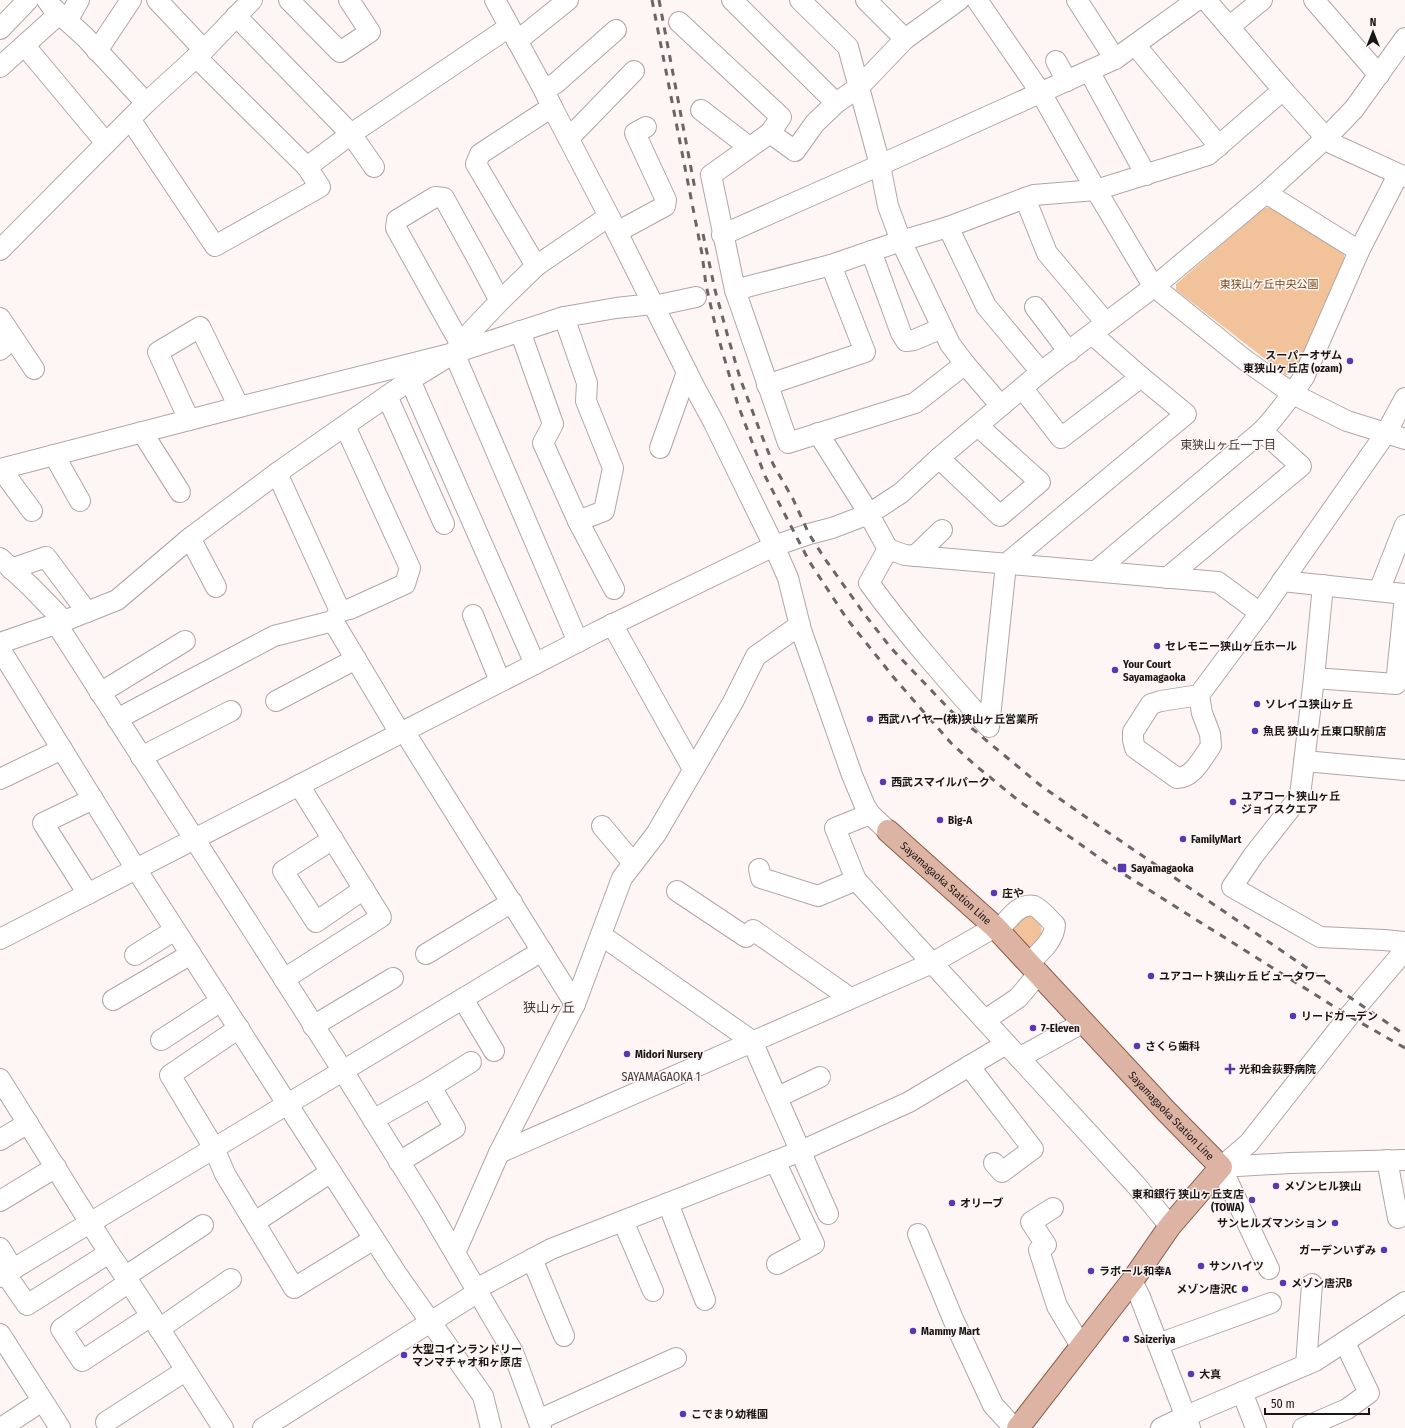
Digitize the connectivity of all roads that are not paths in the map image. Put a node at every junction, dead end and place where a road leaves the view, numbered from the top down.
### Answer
1 (28, 0) edge
2 (79, 0) edge
3 (131, 0) edge
4 (157, 0) edge
5 (289, 0) edge
6 (349, 0) edge
7 (495, 0) edge
8 (568, 0) edge
9 (732, 0) edge
10 (800, 0) edge
11 (866, 0) edge
12 (958, 0) edge
13 (977, 0) edge
14 (1077, 0) edge
15 (1197, 0) edge
16 (1206, 0) edge
17 (1262, 0) edge
18 (1314, 0) edge
19 (243, 6) edge
20 (937, 6) edge
21 (58, 12) edge
22 (679, 22) dead end
23 (1229, 27) junction
24 (0, 29) edge
25 (616, 30) dead end
26 (513, 34) junction
27 (1405, 38) edge
28 (905, 39) junction
29 (25, 46) junction
30 (1136, 46) junction
31 (97, 51) junction
32 (200, 53) junction
33 (1115, 59) junction
34 (1056, 61) dead end
35 (0, 67) edge
36 (634, 71) dead end
37 (1089, 71) junction
38 (1379, 75) junction
39 (1067, 81) junction
40 (859, 87) junction
41 (1282, 90) junction
42 (1041, 93) junction
43 (548, 99) junction
44 (146, 103) junction
45 (836, 103) junction
46 (701, 110) dead end
47 (130, 119) junction
48 (646, 127) dead end
49 (770, 133) junction
50 (351, 134) junction
51 (569, 138) junction
52 (1326, 138) junction
53 (106, 143) junction
54 (1219, 146) junction
55 (749, 147) junction
56 (880, 165) junction
57 (307, 167) junction
58 (374, 167) dead end
59 (1146, 175) junction
60 (1402, 176) edge
61 (1096, 190) junction
62 (1266, 192) junction
63 (1025, 198) junction
64 (614, 225) junction
65 (948, 227) junction
66 (722, 235) junction
67 (901, 241) junction
68 (0, 250) edge
69 (870, 251) junction
70 (1359, 251) junction
71 (831, 265) junction
72 (536, 266) junction
73 (1155, 286) junction
74 (735, 290) junction
75 (696, 297) dead end
76 (500, 301) junction
77 (654, 305) junction
78 (1035, 307) dead end
79 (564, 317) junction
80 (0, 318) edge
81 (942, 328) junction
82 (1099, 328) junction
83 (520, 330) junction
84 (7, 344) edge
85 (457, 348) junction
86 (1069, 352) junction
87 (965, 364) junction
88 (34, 369) dead end
89 (688, 372) junction
90 (1041, 372) junction
91 (1140, 376) junction
92 (410, 380) junction
93 (767, 385) junction
94 (1023, 389) junction
95 (1293, 394) junction
96 (387, 396) junction
97 (1405, 398) edge
98 (1002, 406) junction
99 (239, 407) junction
100 (188, 420) junction
101 (345, 426) junction
102 (978, 426) junction
103 (1262, 431) junction
104 (142, 432) junction
105 (818, 433) junction
106 (1386, 433) junction
107 (1405, 439) edge
108 (660, 448) dead end
109 (54, 455) junction
110 (939, 458) junction
111 (1, 469) edge
112 (277, 473) junction
113 (180, 492) dead end
114 (80, 500) dead end
115 (32, 511) dead end
116 (869, 514) junction
117 (578, 521) junction
118 (444, 524) dead end
119 (1405, 525) edge
120 (942, 530) dead end
121 (190, 538) junction
122 (774, 546) junction
123 (888, 549) junction
124 (916, 556) junction
125 (6, 563) edge
126 (1006, 564) junction
127 (1096, 571) junction
128 (1168, 578) junction
129 (1282, 581) junction
130 (1323, 585) junction
131 (216, 586) dead end
132 (614, 589) dead end
133 (1379, 591) junction
134 (1405, 595) edge
135 (87, 612) junction
136 (1260, 613) junction
137 (473, 615) dead end
138 (337, 616) junction
139 (60, 622) junction
140 (612, 624) junction
141 (800, 625) junction
142 (185, 641) dead end
143 (578, 642) junction
144 (0, 643) edge
145 (0, 649) edge
146 (356, 659) junction
147 (535, 664) junction
148 (1314, 678) junction
149 (500, 681) junction
150 (100, 693) junction
151 (1199, 695) junction
152 (276, 701) dead end
153 (231, 711) dead end
154 (117, 720) junction
155 (402, 732) junction
156 (62, 749) junction
157 (141, 757) junction
158 (1304, 761) junction
159 (694, 769) junction
160 (1405, 770) edge
161 (0, 779) edge
162 (299, 785) junction
163 (93, 799) junction
164 (870, 814) junction
165 (602, 826) dead end
166 (888, 831) joint
167 (193, 839) junction
168 (333, 839) junction
169 (634, 864) junction
170 (136, 869) junction
171 (759, 869) dead end
172 (856, 880) junction
173 (364, 889) junction
174 (677, 891) dead end
175 (88, 894) junction
176 (512, 902) junction
177 (997, 928) junction
178 (175, 930) junction
179 (601, 935) junction
180 (0, 939) edge
181 (1405, 942) edge
182 (1405, 950) edge
183 (542, 951) junction
184 (191, 954) junction
185 (426, 954) dead end
186 (135, 955) dead end
187 (932, 963) junction
188 (1034, 968) junction
189 (393, 978) dead end
190 (284, 979) junction
191 (850, 998) junction
192 (463, 999) junction
193 (113, 1000) dead end
194 (221, 1001) junction
195 (575, 1004) junction
196 (985, 1020) junction
197 (1084, 1022) junction
198 (313, 1026) junction
199 (239, 1028) junction
200 (161, 1040) dead end
201 (752, 1041) junction
202 (494, 1051) dead end
203 (1013, 1051) junction
204 (471, 1062) dead end
205 (969, 1066) junction
206 (342, 1071) junction
207 (820, 1077) dead end
208 (0, 1079) edge
209 (431, 1087) junction
210 (778, 1097) junction
211 (287, 1104) junction
212 (373, 1120) junction
213 (28, 1123) junction
214 (0, 1140) edge
215 (214, 1148) junction
216 (801, 1150) junction
217 (499, 1153) junction
218 (1396, 1160) edge
219 (775, 1161) junction
220 (399, 1162) junction
221 (994, 1163) dead end
222 (56, 1167) junction
223 (1221, 1167) junction
224 (331, 1172) junction
225 (0, 1201) edge
226 (668, 1203) junction
227 (1053, 1208) dead end
228 (828, 1214) dead end
229 (1398, 1218) dead end
230 (623, 1221) junction
231 (91, 1222) junction
232 (255, 1222) junction
233 (203, 1225) dead end
234 (1170, 1226) junction
235 (918, 1234) dead end
236 (374, 1239) junction
237 (0, 1248) edge
238 (109, 1253) junction
239 (455, 1253) junction
240 (532, 1259) junction
241 (777, 1264) dead end
242 (1269, 1269) dead end
243 (6, 1273) edge
244 (128, 1279) junction
245 (231, 1279) dead end
246 (1132, 1280) junction
247 (1312, 1284) dead end
248 (477, 1290) junction
249 (653, 1291) dead end
250 (705, 1300) dead end
251 (1405, 1302) edge
252 (1271, 1303) dead end
253 (155, 1322) junction
254 (430, 1322) junction
255 (0, 1334) edge
256 (564, 1336) dead end
257 (1344, 1343) junction
258 (1158, 1344) junction
259 (1081, 1346) junction
260 (676, 1358) dead end
261 (1306, 1365) junction
262 (185, 1371) junction
263 (1242, 1392) junction
264 (42, 1401) junction
265 (106, 1422) dead end
266 (1188, 1422) edge
267 (539, 1424) edge
268 (1, 1428) edge
269 (60, 1428) edge
270 (223, 1428) edge
271 (263, 1428) edge
272 (491, 1428) edge
273 (1014, 1428) edge
274 (1018, 1428) edge
275 (1160, 1428) edge
276 (1256, 1428) edge
277 (1303, 1428) edge

1 - 24 street
2 - 21 street
3 - 31 street
4 - 32 street
5 - 6 street
7 - 26 street
8 - 26 street
9 - 45 street
10 - 40 street
11 - 28 street
12 - 20 street
13 - 42 street
14 - 33 street
15 - 30 street
16 - 23 street
17 - 23 street
18 - 38 street
19 - 32 street
19 - 50 street
20 - 28 street
21 - 29 street
21 - 31 street
22 - 49 street
23 - 41 street
25 - 43 street
26 - 43 street
26 - 50 street
27 - 38 street
28 - 40 street
29 - 35 street
29 - 53 street
30 - 33 street
30 - 54 street
31 - 44 street
32 - 44 street
32 - 57 street
33 - 37 street
34 - 39 street
36 - 51 street
37 - 39 street
37 - 59 street
38 - 52 street
39 - 42 street
40 - 45 street
40 - 56 street
41 - 52 street
41 - 54 street
42 - 56 street
42 - 61 street
43 - 51 street
43 - 72 street
44 - 47 street
45 - 49 street
46 - 55 street
47 - 53 street
47 - 57 street
48 - 64 street
49 - 55 street
50 - 57 street
50 - 58 street
51 - 64 street
52 - 60 street
52 - 62 street
53 - 68 street
54 - 59 street
55 - 66 street
56 - 66 street
56 - 67 street
59 - 61 street
60 - 70 street
61 - 63 street
61 - 73 street
62 - 70 street
62 - 73 street
63 - 65 street
63 - 82 street
64 - 72 street
64 - 77 street
65 - 67 street
65 - 90 street
66 - 74 street
67 - 69 street
67 - 81 street
69 - 71 street
69 - 81 street
70 - 95 street
71 - 74 street
71 - 93 street
72 - 76 street
73 - 82 street
73 - 95 street
74 - 93 street
75 - 77 street
76 - 85 street
76 - 85 street
77 - 79 street
77 - 89 street
78 - 86 street
79 - 83 street
79 - 117 street
80 - 84 street
81 - 87 street
82 - 86 street
82 - 91 street
83 - 85 street
83 - 117 street
84 - 88 street
85 - 92 street
85 - 99 street
85 - 143 street
86 - 90 street
87 - 98 street
87 - 105 street
89 - 108 street
89 - 122 street
90 - 94 street
91 - 94 street
91 - 126 street
92 - 96 street
92 - 147 street
93 - 105 street
94 - 98 street
95 - 103 street
95 - 106 street
96 - 101 street
96 - 118 street
97 - 106 street
98 - 102 street
99 - 100 street
99 - 100 street
100 - 104 street
101 - 112 street
101 - 138 street
102 - 110 street
102 - 110 street
103 - 127 street
103 - 128 street
104 - 109 street
104 - 113 street
105 - 116 street
106 - 107 street
106 - 129 street
109 - 111 street
109 - 114 street
110 - 116 street
111 - 115 street
112 - 121 street
112 - 138 street
116 - 122 street
116 - 123 street
117 - 132 street
119 - 133 street
120 - 124 street
121 - 131 street
121 - 135 street
122 - 140 street
122 - 141 street
123 - 124 street
123 - 126 street
124 - 126 street
125 - 135 street
125 - 139 street
126 - 127 street
127 - 128 street
128 - 136 street
129 - 130 street
129 - 136 street
130 - 133 street
130 - 148 street
133 - 134 street
134 - 148 street
135 - 139 street
136 - 151 street
137 - 149 street
138 - 146 street
138 - 154 street
139 - 144 street
139 - 150 street
140 - 143 street
140 - 159 street
141 - 159 street
141 - 164 street
142 - 150 street
143 - 147 street
145 - 156 street
146 - 152 street
146 - 155 street
147 - 149 street
148 - 158 street
149 - 155 street
150 - 154 street
151 - 151 street
153 - 157 street
154 - 157 street
155 - 162 street
155 - 176 street
156 - 161 street
156 - 163 street
157 - 167 street
158 - 160 street
158 - 181 street
159 - 169 street
162 - 167 street
162 - 168 street
163 - 170 street
163 - 175 street
164 - 166 street
164 - 172 street
165 - 169 street
166 - 177 main road, Sayamagaoka Station Line
167 - 170 street
167 - 190 street
168 - 173 street
168 - 173 street
169 - 179 street
170 - 175 street
170 - 178 street
171 - 172 street
172 - 187 street
173 - 190 street
174 - 191 street
175 - 180 street
176 - 183 street
176 - 185 street
177 - 187 street
177 - 188 main road, Sayamagaoka Station Line
177 - 188 street
178 - 184 street
178 - 186 street
179 - 195 street
179 - 201 street
182 - 223 street
183 - 192 street
183 - 195 street
184 - 193 street
184 - 194 street
187 - 191 street
187 - 196 street
188 - 196 street
188 - 197 main road, Sayamagaoka Station Line
189 - 198 street
190 - 198 street
191 - 201 street
192 - 202 street
192 - 206 street
194 - 199 street
194 - 200 street
195 - 217 street
196 - 203 street
197 - 203 street
197 - 223 main road, Sayamagaoka Station Line
198 - 206 street
199 - 211 street
199 - 215 street
201 - 210 street
201 - 217 street
203 - 205 street
203 - 234 street
204 - 209 street
205 - 216 street
205 - 221 street
206 - 211 street
206 - 212 street
207 - 210 street
208 - 213 street
209 - 212 street
209 - 220 street
210 - 216 street
211 - 215 street
211 - 224 street
212 - 220 street
213 - 214 street
213 - 222 street
215 - 231 street
215 - 232 street
216 - 219 street
216 - 228 street
217 - 239 street
218 - 223 street
218 - 229 street
219 - 226 street
219 - 241 street
220 - 239 street
222 - 225 street
222 - 231 street
223 - 234 main road, Sayamagaoka Station Line
223 - 242 street
224 - 232 street
224 - 236 street
226 - 230 street
226 - 250 street
227 - 259 street
230 - 240 street
230 - 249 street
231 - 238 street
231 - 243 street
232 - 236 street
233 - 244 street
234 - 246 main road, Sayamagaoka Station Line
235 - 273 street
236 - 254 street
237 - 243 street
238 - 243 street
238 - 244 street
239 - 248 street
240 - 248 street
240 - 256 street
244 - 253 street
244 - 253 street
245 - 253 street
246 - 258 street
246 - 259 main road, Sayamagaoka Station Line
247 - 261 street
248 - 254 street
248 - 267 street
251 - 257 street
252 - 258 street
253 - 262 street
254 - 271 street
254 - 272 street
255 - 264 street
257 - 261 street
257 - 277 street
258 - 266 street
259 - 274 main road, Sayamagaoka Station Line
260 - 267 street
261 - 263 street
262 - 265 street
262 - 270 street
263 - 266 street
263 - 276 street
264 - 268 street
264 - 269 street
266 - 275 street

